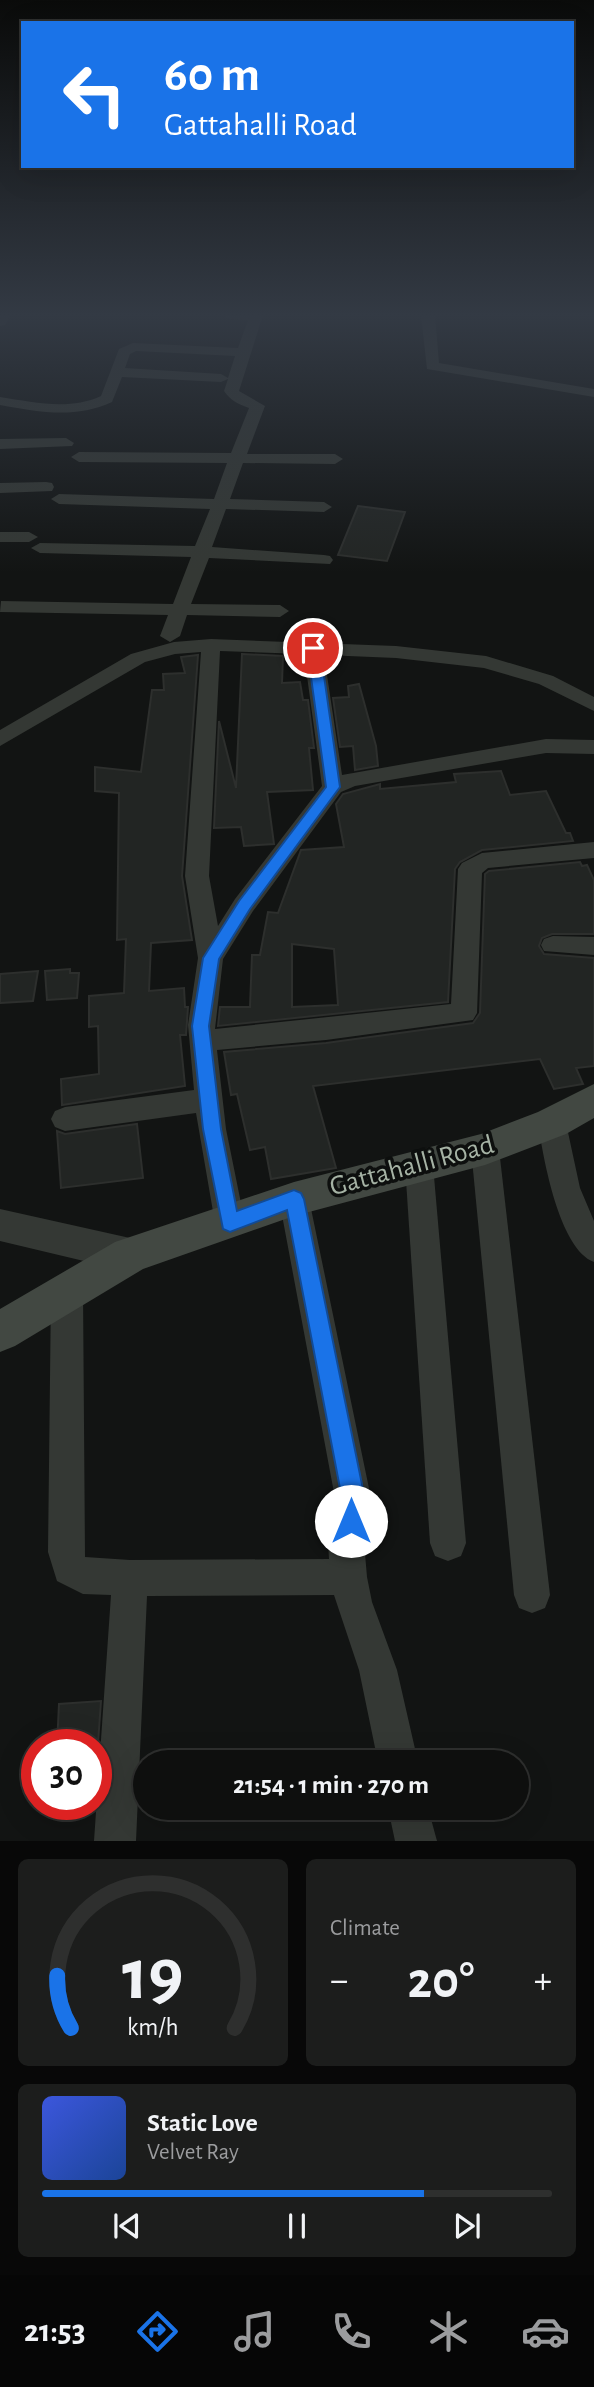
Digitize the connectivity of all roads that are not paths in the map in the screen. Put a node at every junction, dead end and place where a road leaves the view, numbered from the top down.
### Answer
1 (0, 401) edge
2 (103, 401) edge
3 (243, 401) edge
4 (66, 443) dead end
5 (0, 444) edge
6 (240, 456) junction
7 (79, 457) dead end
8 (335, 459) dead end
9 (0, 488) edge
10 (221, 504) junction
11 (324, 507) dead end
12 (0, 537) edge
13 (203, 552) junction
14 (324, 560) dead end
15 (1, 607) edge
16 (181, 610) junction
17 (280, 611) dead end
18 (170, 636) dead end
19 (211, 645) junction
20 (313, 648) junction
21 (594, 705) edge
22 (0, 719) edge
23 (33, 720) junction
24 (0, 739) edge
25 (594, 747) edge
26 (333, 787) junction
27 (594, 850) edge
28 (553, 944) dead end
29 (594, 946) edge
30 (211, 958) junction
31 (203, 1041) junction
32 (594, 1099) edge
33 (208, 1100) junction
34 (65, 1119) dead end
35 (552, 1123) junction
36 (485, 1149) junction
37 (419, 1165) junction
38 (294, 1199) junction
39 (230, 1223) junction
40 (0, 1225) edge
41 (594, 1248) edge
42 (130, 1255) junction
43 (67, 1291) junction
44 (0, 1332) edge
45 (448, 1543) dead end
46 (349, 1577) junction
47 (130, 1578) junction
48 (532, 1595) dead end
49 (395, 1750) edge
50 (411, 1820) edge
51 (115, 1841) edge
52 (416, 1841) edge

1 - 2 street
3 - 6 street
4 - 5 street
6 - 7 street
6 - 8 street
6 - 10 street
9 - 10 street
10 - 11 street
10 - 13 street
12 - 13 street
13 - 14 street
13 - 16 street
15 - 16 street
16 - 17 street
16 - 18 street
19 - 20 street
19 - 23 street
19 - 30 street
20 - 21 street
20 - 26 street
22 - 23 street
23 - 24 street
25 - 26 street
26 - 30 street
27 - 31 street
28 - 29 street
30 - 31 street
31 - 33 street
32 - 35 main road, Gattahalli Road
33 - 34 street
33 - 39 street
35 - 36 main road, Gattahalli Road
35 - 41 street
36 - 37 main road, Gattahalli Road
36 - 48 street
37 - 38 main road, Gattahalli Road
37 - 45 street
38 - 39 main road, Gattahalli Road
38 - 46 street
39 - 42 main road, Gattahalli Road
40 - 42 street
42 - 43 main road, Gattahalli Road
43 - 44 main road, Gattahalli Road
43 - 47 street
46 - 47 street
46 - 49 street
47 - 51 street
50 - 52 street

